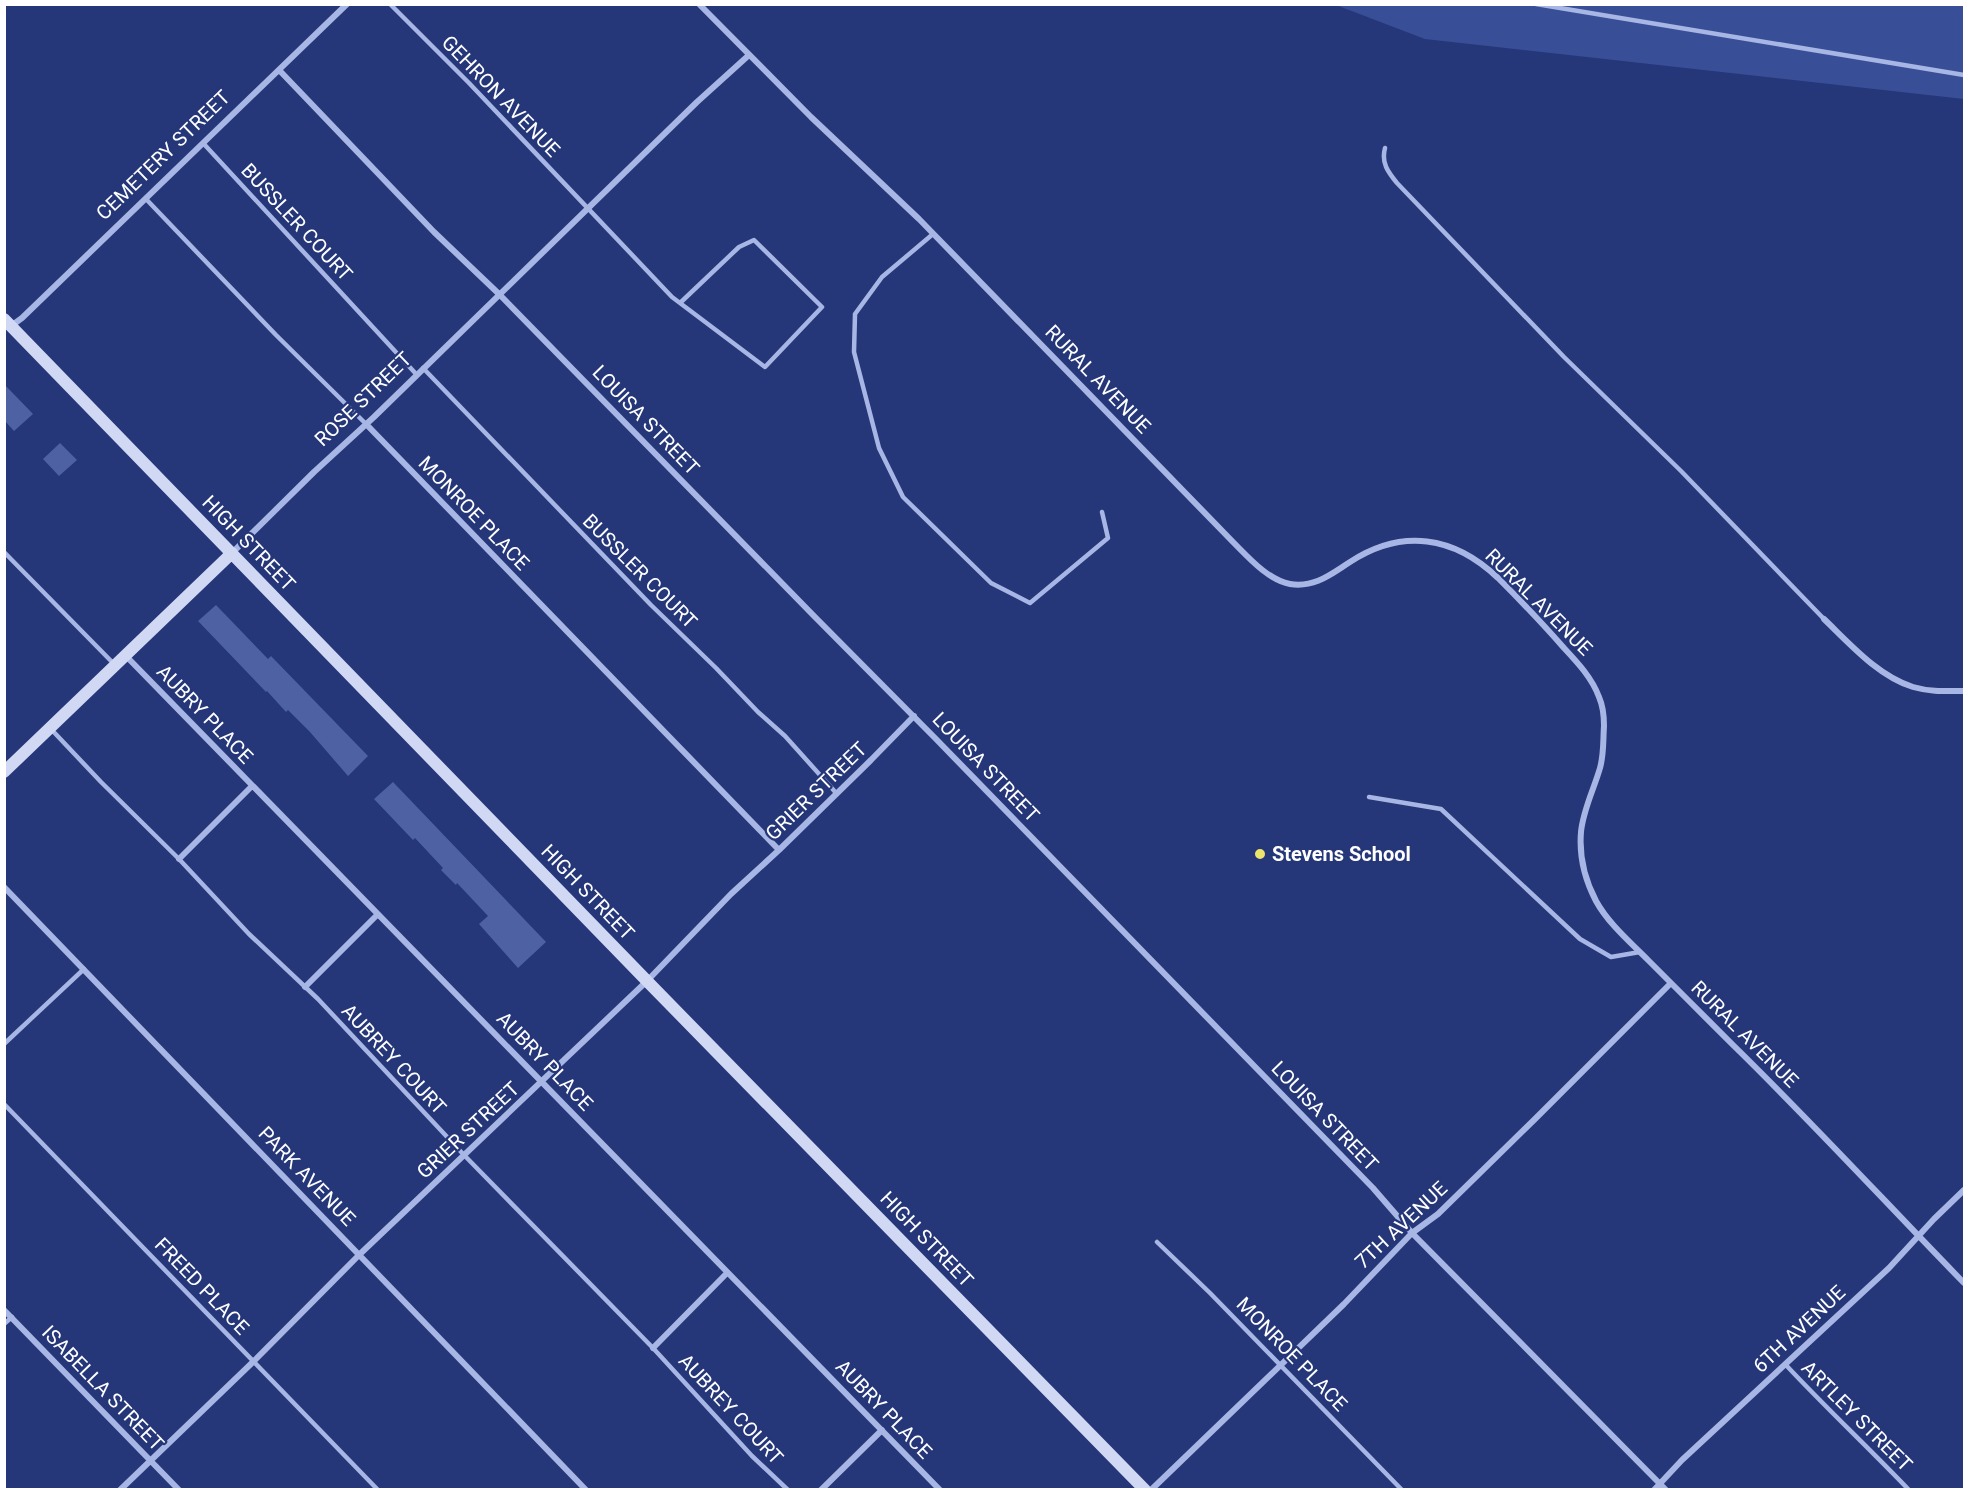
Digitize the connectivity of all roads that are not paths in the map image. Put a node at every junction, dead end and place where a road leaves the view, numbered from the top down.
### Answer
1 (347, 4) edge
2 (390, 4) edge
3 (699, 4) edge
4 (1536, 4) edge
5 (749, 55) junction
6 (280, 71) junction
7 (1965, 75) edge
8 (203, 143) junction
9 (1385, 148) dead end
10 (146, 199) junction
11 (588, 210) junction
12 (933, 234) junction
13 (499, 294) junction
14 (680, 303) junction
15 (7, 326) edge
16 (423, 368) junction
17 (417, 375) junction
18 (366, 424) junction
19 (1102, 512) dead end
20 (4, 552) edge
21 (231, 553) junction
22 (1824, 619) joint
23 (125, 655) junction
24 (115, 665) junction
25 (1965, 691) edge
26 (914, 716) junction
27 (50, 728) junction
28 (4, 772) edge
29 (252, 786) junction
30 (837, 794) junction
31 (1369, 797) dead end
32 (779, 850) junction
33 (179, 859) junction
34 (6, 891) edge
35 (377, 915) junction
36 (1640, 952) junction
37 (84, 969) junction
38 (647, 981) junction
39 (1671, 983) junction
40 (305, 987) junction
41 (4, 1044) edge
42 (543, 1082) junction
43 (4, 1104) edge
44 (464, 1155) junction
45 (1965, 1190) edge
46 (1412, 1233) junction
47 (1918, 1236) junction
48 (1157, 1242) dead end
49 (360, 1254) junction
50 (727, 1273) junction
51 (1965, 1283) edge
52 (4, 1310) edge
53 (12, 1317) junction
54 (4, 1324) edge
55 (653, 1348) junction
56 (254, 1361) junction
57 (1785, 1364) junction
58 (1280, 1365) junction
59 (882, 1430) junction
60 (150, 1460) junction
61 (1660, 1484) junction
62 (120, 1490) edge
63 (179, 1490) edge
64 (378, 1490) edge
65 (586, 1490) edge
66 (788, 1490) edge
67 (821, 1490) edge
68 (940, 1490) edge
69 (1145, 1490) edge
70 (1151, 1490) edge
71 (1402, 1490) edge
72 (1654, 1490) edge
73 (1666, 1490) edge
74 (1909, 1490) edge

1 - 6 street, CEMETERY STREET
2 - 11 lane, GEHRON AVENUE
3 - 5 street, RURAL AVENUE
4 - 7 lane
5 - 11 street, ROSE STREET
5 - 12 street, RURAL AVENUE
6 - 8 street, CEMETERY STREET
6 - 13 street, LOUISA STREET
8 - 10 street, CEMETERY STREET
8 - 17 lane, BUSSLER COURT
9 - 22 lane
10 - 15 street, CEMETERY STREET
10 - 18 lane, MONROE PLACE
11 - 13 street, ROSE STREET
11 - 14 lane, GEHRON AVENUE
12 - 19 lane
12 - 36 street, RURAL AVENUE
13 - 16 street, ROSE STREET
13 - 26 street, LOUISA STREET
14 - 14 lane, GEHRON AVENUE
15 - 21 main road, HIGH STREET
16 - 17 street, ROSE STREET
16 - 30 lane, BUSSLER COURT
17 - 18 street, ROSE STREET
18 - 21 street, ROSE STREET
18 - 32 street, MONROE PLACE
20 - 24 lane
21 - 23 main road, ROSE STREET
21 - 38 main road, HIGH STREET
22 - 25 street
23 - 24 main road, ROSE STREET
23 - 29 street, AUBRY PLACE
24 - 27 main road, ROSE STREET
26 - 30 street, GRIER STREET
26 - 46 street, LOUISA STREET
27 - 28 main road, ROSE STREET
27 - 33 lane, AUBREY COURT
29 - 33 street
29 - 35 street, AUBRY PLACE
30 - 32 street, GRIER STREET
31 - 36 lane
32 - 38 street, GRIER STREET
33 - 40 lane, AUBREY COURT
34 - 37 street, PARK AVENUE
35 - 40 street
35 - 42 street, AUBRY PLACE
36 - 39 street, RURAL AVENUE
37 - 41 lane
37 - 49 street, PARK AVENUE
38 - 42 street, GRIER STREET
38 - 69 main road, HIGH STREET
39 - 46 street, 7TH AVENUE
39 - 47 street, RURAL AVENUE
40 - 44 lane, AUBREY COURT
42 - 44 street, GRIER STREET
42 - 50 street, AUBRY PLACE
43 - 56 lane, FREED PLACE
44 - 49 street, GRIER STREET
44 - 55 lane, AUBREY COURT
45 - 47 street, 6TH AVENUE
46 - 58 street, 7TH AVENUE
46 - 61 street, LOUISA STREET
47 - 51 street, RURAL AVENUE
47 - 57 street, 6TH AVENUE
48 - 58 lane, MONROE PLACE
49 - 56 street, GRIER STREET
49 - 65 street, PARK AVENUE
50 - 55 street
50 - 59 street, AUBRY PLACE
52 - 53 street, ISABELLA STREET
53 - 54 lane
53 - 60 street, ISABELLA STREET
55 - 66 lane, AUBREY COURT
56 - 60 street, GRIER STREET
56 - 64 lane, FREED PLACE
57 - 61 street, 6TH AVENUE
57 - 74 lane, ARTLEY STREET
58 - 70 street, 7TH AVENUE
58 - 71 lane, MONROE PLACE
59 - 67 street
59 - 68 street, AUBRY PLACE
60 - 62 street, GRIER STREET
60 - 63 street, ISABELLA STREET
61 - 72 street, 6TH AVENUE
61 - 73 street, LOUISA STREET

